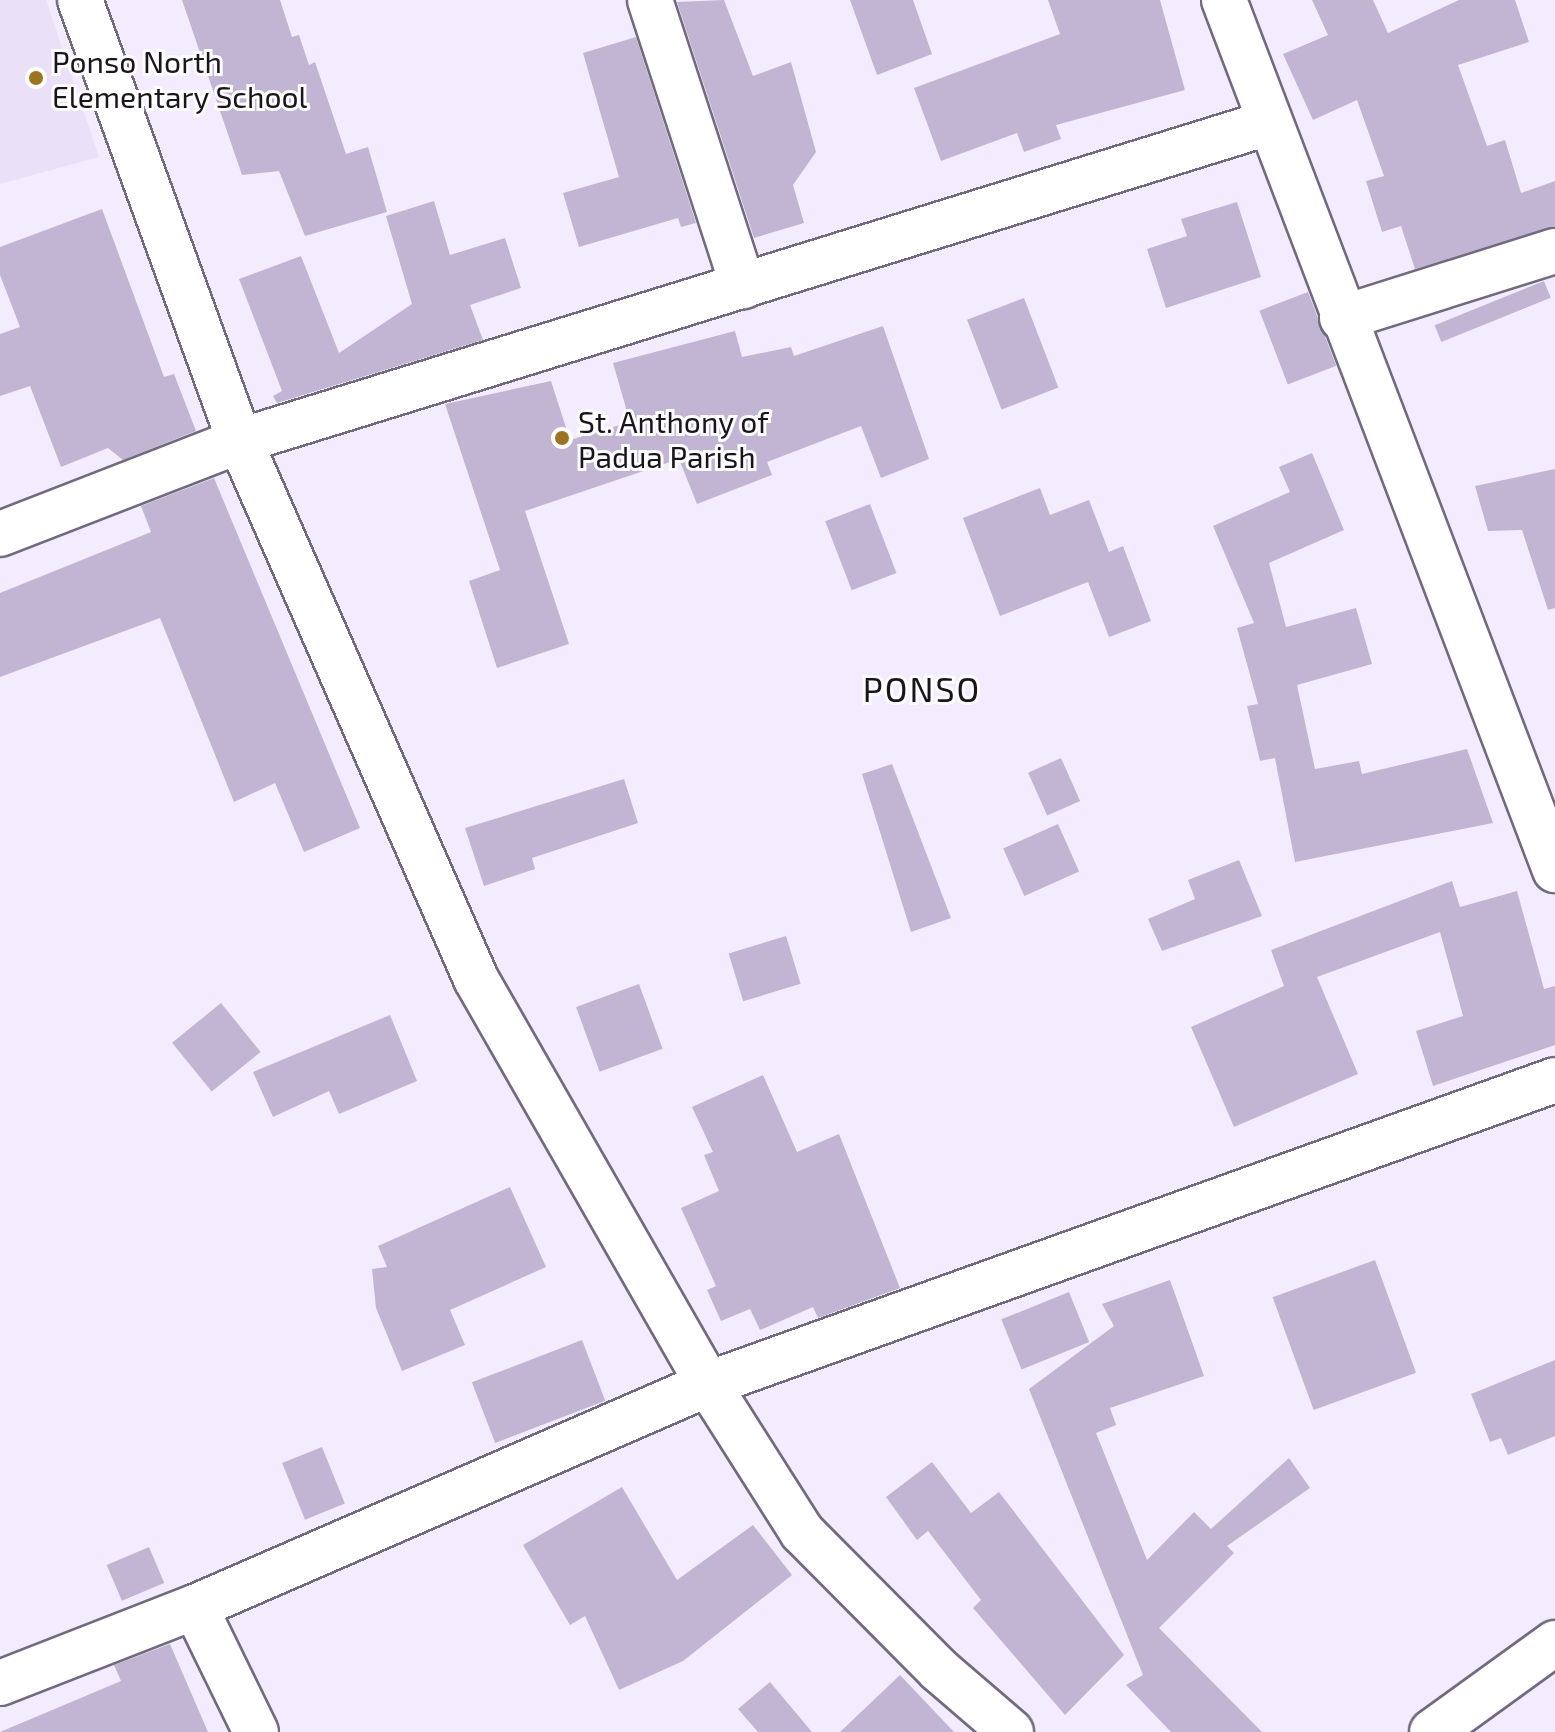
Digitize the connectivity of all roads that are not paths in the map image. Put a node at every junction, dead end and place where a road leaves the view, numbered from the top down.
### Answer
1 (80, 0) edge
2 (650, 0) edge
3 (1224, 0) edge
4 (1268, 123) junction
5 (1555, 251) edge
6 (743, 286) junction
7 (1342, 318) junction
8 (240, 441) junction
9 (0, 534) edge
10 (1555, 870) edge
11 (1555, 1080) edge
12 (708, 1384) junction
13 (195, 1607) junction
14 (1555, 1643) edge
15 (0, 1683) edge
16 (256, 1732) edge
17 (1011, 1732) edge
18 (1432, 1732) edge

1 - 8 street
2 - 6 street
3 - 4 street
4 - 6 street
4 - 7 street
5 - 7 street
6 - 8 street
7 - 10 street
8 - 9 street
8 - 12 street
11 - 12 street
12 - 13 street
12 - 17 street
13 - 15 street
13 - 16 street
14 - 18 street

